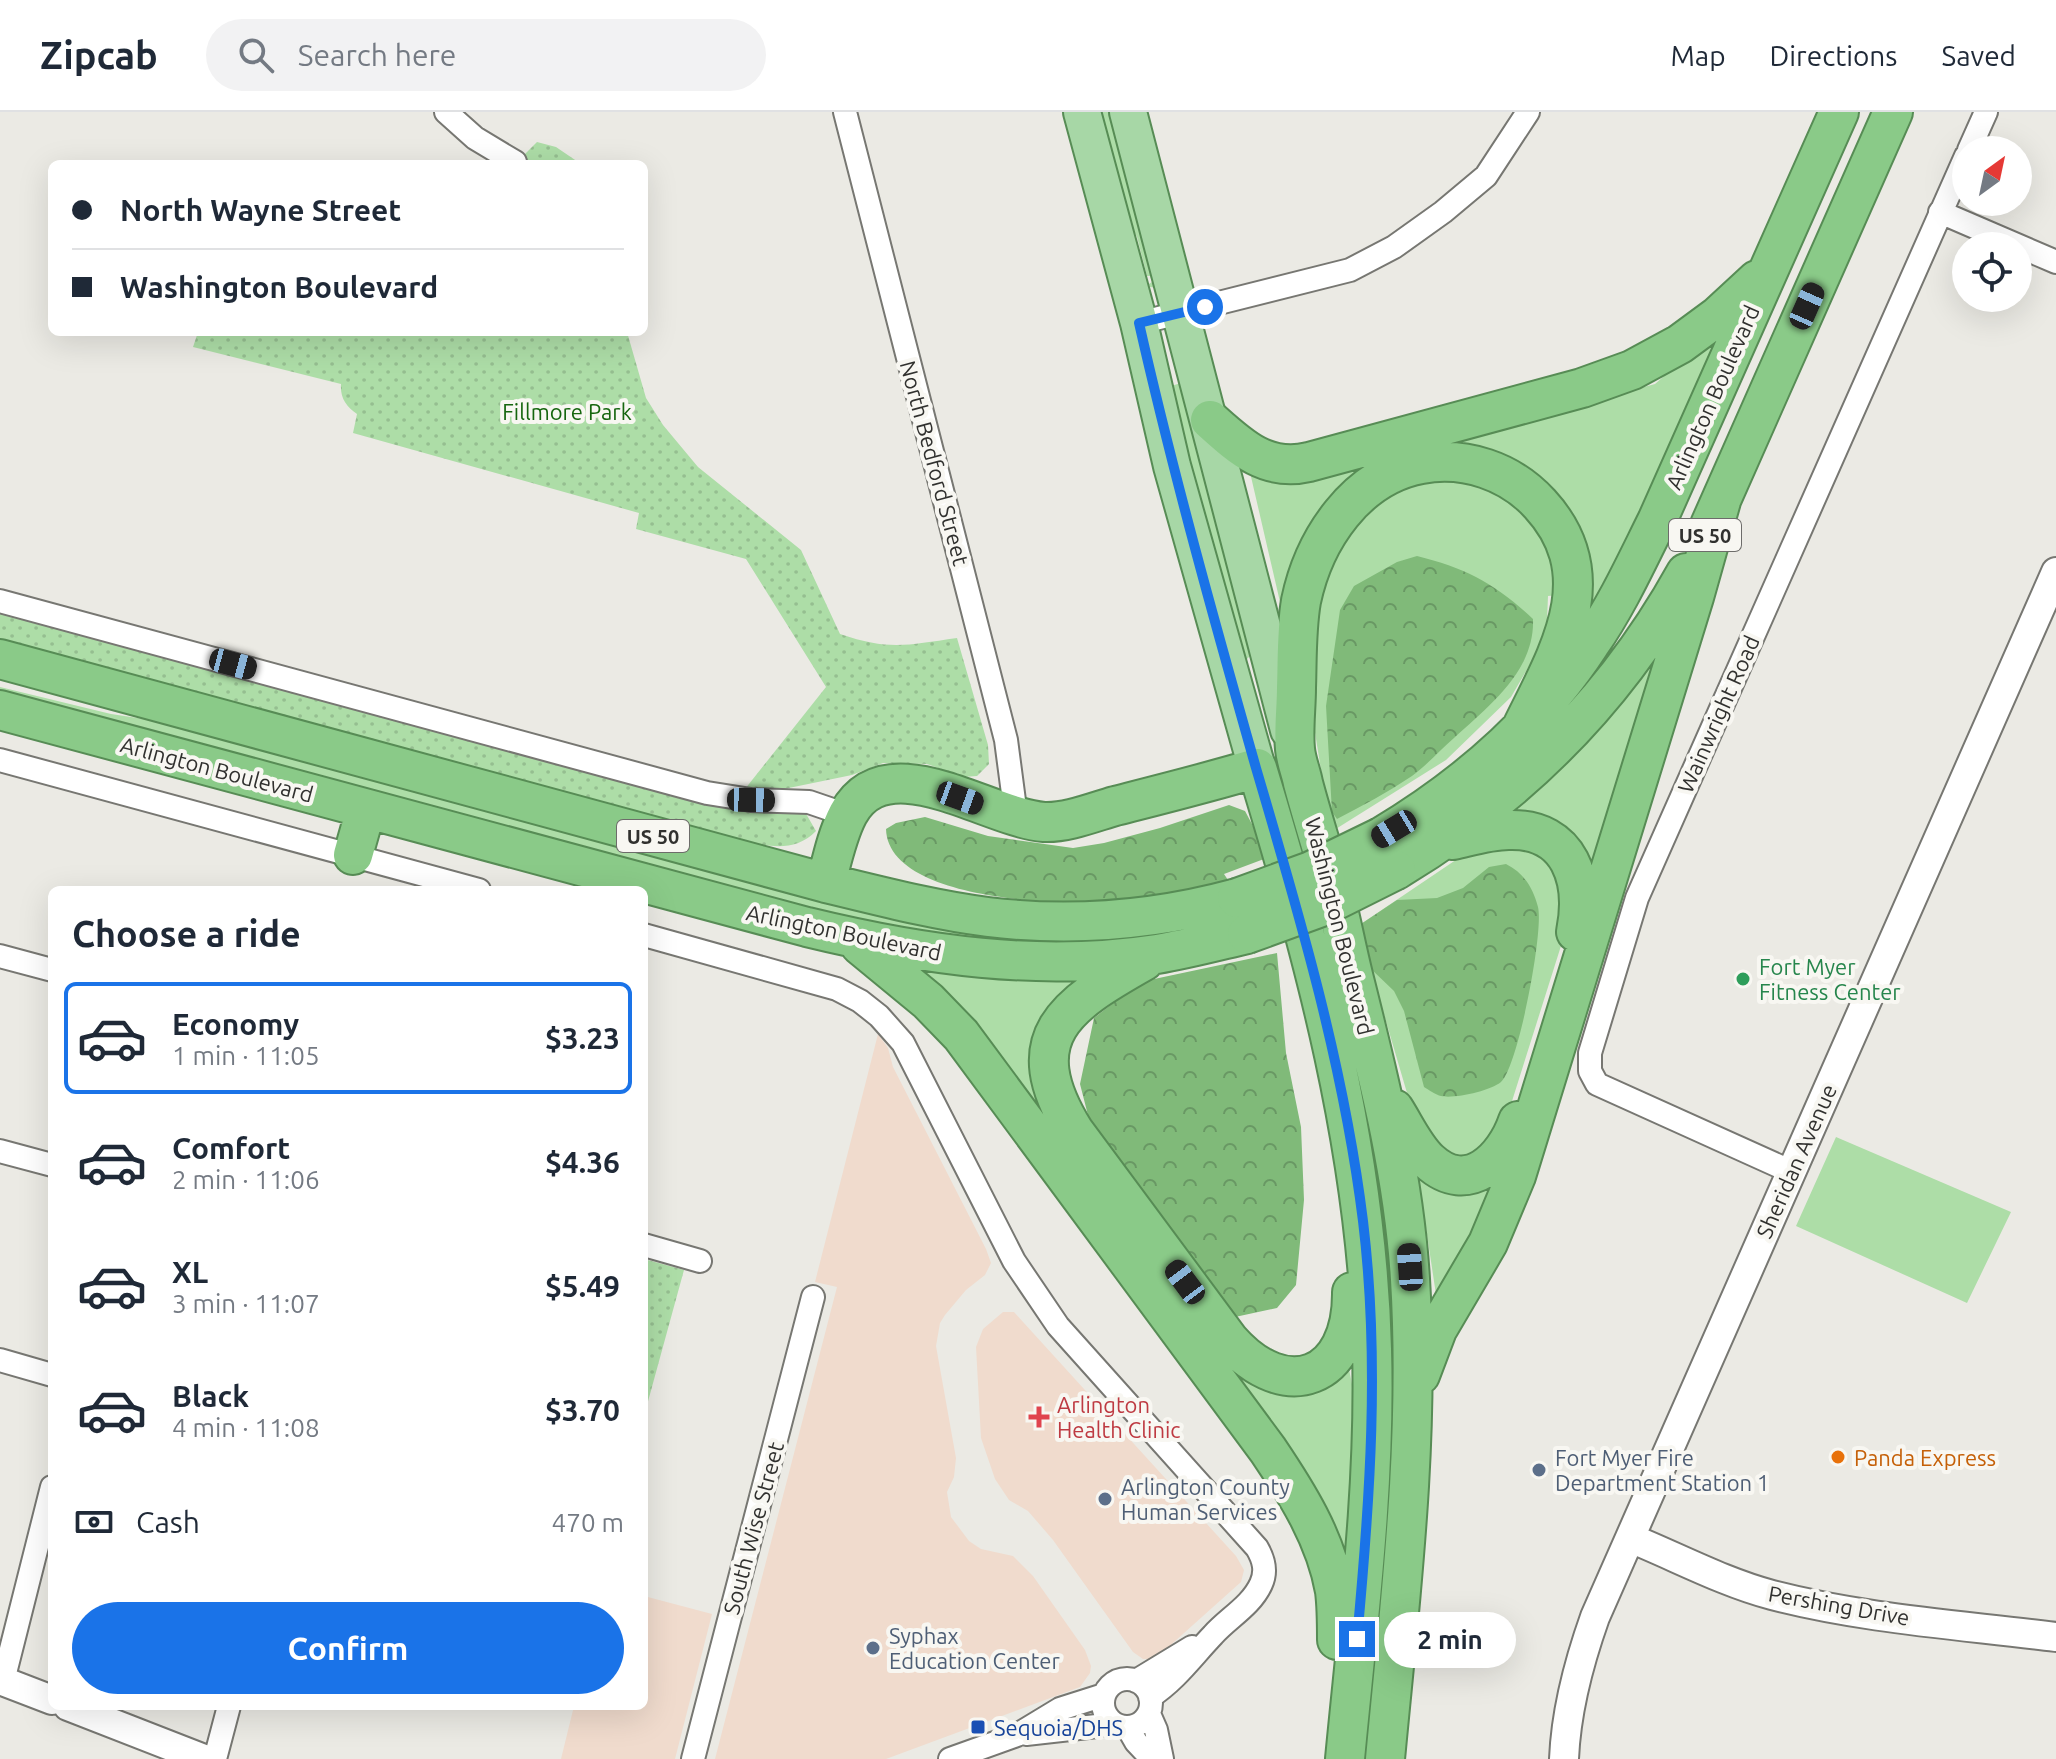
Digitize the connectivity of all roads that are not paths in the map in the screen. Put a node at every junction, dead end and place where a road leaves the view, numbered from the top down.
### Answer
1 (446, 112) edge
2 (845, 112) edge
3 (1082, 112) edge
4 (1128, 112) edge
5 (1528, 112) edge
6 (1839, 112) edge
7 (1893, 112) edge
8 (1986, 112) edge
9 (1975, 136) edge
10 (512, 160) edge
11 (1952, 186) edge
12 (1940, 212) junction
13 (2056, 262) edge
14 (1768, 270) junction
15 (1180, 313) junction
16 (1139, 323) junction
17 (1210, 420) junction
18 (1721, 501) junction
19 (2056, 572) edge
20 (0, 601) edge
21 (0, 659) edge
22 (0, 710) edge
23 (1521, 729) junction
24 (1295, 750) junction
25 (0, 760) edge
26 (1257, 768) junction
27 (366, 809) junction
28 (847, 815) junction
29 (1016, 816) junction
30 (1442, 842) junction
31 (1388, 854) junction
32 (353, 855) junction
33 (826, 883) junction
34 (465, 886) edge
35 (648, 936) edge
36 (848, 937) junction
37 (1156, 954) junction
38 (0, 956) edge
39 (48, 969) edge
40 (1382, 1090) junction
41 (0, 1151) edge
42 (48, 1164) edge
43 (1354, 1166) junction
44 (1792, 1172) junction
45 (648, 1246) edge
46 (700, 1261) dead end
47 (813, 1297) dead end
48 (0, 1360) edge
49 (48, 1374) edge
50 (1413, 1393) junction
51 (48, 1502) edge
52 (1630, 1538) junction
53 (2056, 1637) edge
54 (2, 1680) edge
55 (1104, 1695) junction
56 (1145, 1697) junction
57 (48, 1698) edge
58 (78, 1710) edge
59 (228, 1710) edge
60 (1120, 1725) junction
61 (1017, 1735) junction
62 (204, 1759) edge
63 (215, 1759) edge
64 (693, 1759) edge
65 (950, 1759) edge
66 (1152, 1759) edge
67 (1162, 1759) edge
68 (1342, 1759) edge
69 (1385, 1759) edge
70 (1564, 1759) edge

1 - 10 street
2 - 29 street, North Bedford Street
3 - 16 main road, Washington Boulevard
4 - 15 main road, Washington Boulevard
5 - 15 street
6 - 14 highway, Arlington Boulevard / US 50
7 - 18 highway, Arlington Boulevard / US 50
8 - 9 street
11 - 12 street, Wainwright Road
12 - 13 street
12 - 44 street, Wainwright Road
14 - 17 highway
14 - 23 highway, Arlington Boulevard / US 50
15 - 16 street
15 - 17 main road, Washington Boulevard
16 - 26 main road, Washington Boulevard
17 - 24 main road, Washington Boulevard
18 - 30 highway, Arlington Boulevard / US 50
18 - 50 highway
19 - 44 street, Sheridan Avenue
20 - 28 street
21 - 33 highway, Arlington Boulevard / US 50
22 - 27 highway, Arlington Boulevard / US 50
23 - 24 highway
23 - 31 highway, Arlington Boulevard / US 50
24 - 40 highway, Washington Boulevard
25 - 32 street
26 - 29 highway
26 - 43 highway, Washington Boulevard
27 - 32 highway
27 - 36 highway, Arlington Boulevard / US 50
28 - 29 highway
28 - 33 highway
30 - 31 highway, Arlington Boulevard / US 50
30 - 40 highway
31 - 33 highway, Arlington Boulevard / US 50, bridge
31 - 37 highway, Arlington Boulevard / US 50, bridge
32 - 34 street
35 - 56 street
36 - 37 highway, Arlington Boulevard / US 50
36 - 68 highway
37 - 43 highway
38 - 39 street
40 - 50 highway, Washington Boulevard
41 - 42 street
43 - 68 highway, Washington Boulevard
44 - 52 street, Sheridan Avenue
45 - 46 street
47 - 64 street, South Wise Street
48 - 49 street
50 - 69 highway, Washington Boulevard
51 - 54 street
52 - 53 street, Pershing Drive
52 - 70 street, Sheridan Avenue
54 - 57 street
55 - 56 street
55 - 60 street
55 - 61 street
56 - 60 street
56 - 67 street
58 - 62 street
59 - 63 street
60 - 61 street
60 - 66 street
61 - 65 street

